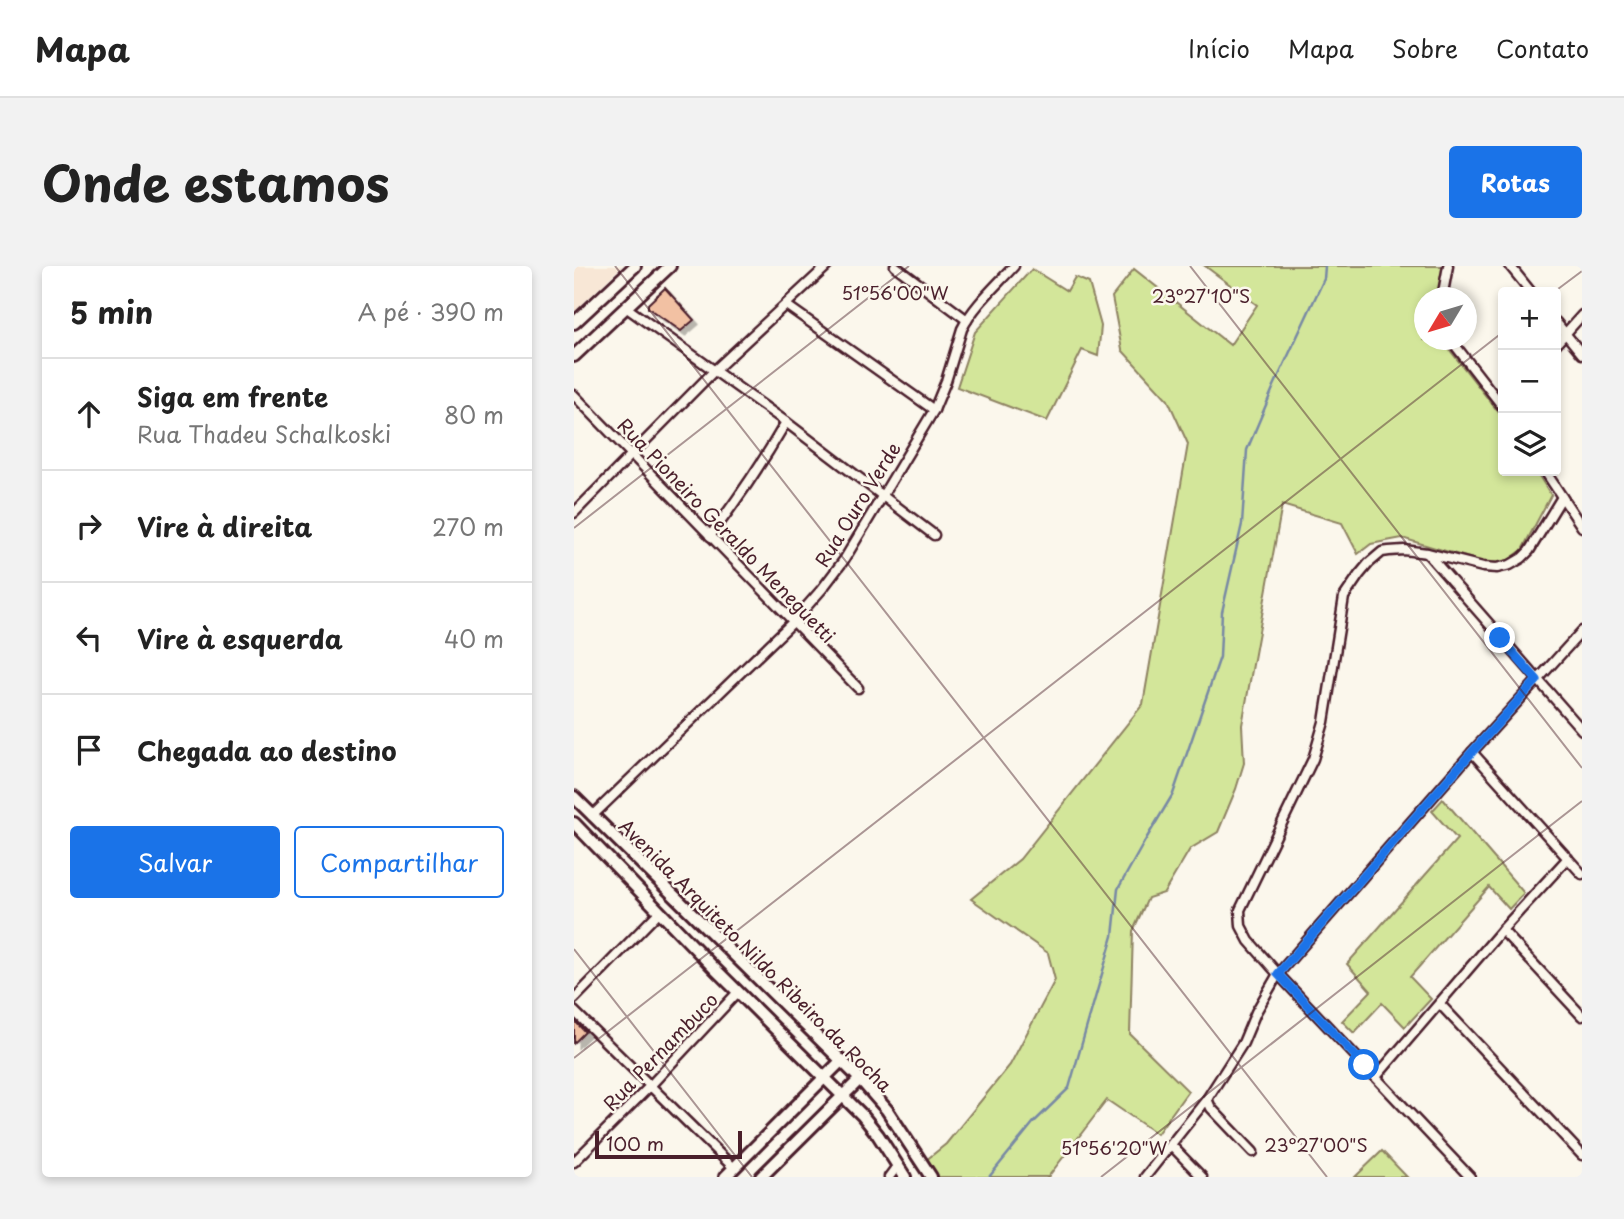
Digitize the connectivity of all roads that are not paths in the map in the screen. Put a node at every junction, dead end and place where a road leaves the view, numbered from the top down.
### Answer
1 (635, 266) edge
2 (670, 266) edge
3 (827, 266) edge
4 (895, 266) edge
5 (1014, 266) edge
6 (1448, 266) edge
7 (1510, 266) edge
8 (1444, 287) edge
9 (1527, 287) edge
10 (786, 305) junction
11 (627, 308) junction
12 (1582, 315) edge
13 (967, 320) junction
14 (574, 323) edge
15 (1561, 329) edge
16 (1565, 334) junction
17 (1561, 338) edge
18 (1459, 350) edge
19 (1582, 354) edge
20 (574, 356) edge
21 (715, 370) junction
22 (574, 395) edge
23 (1498, 401) edge
24 (934, 410) junction
25 (786, 422) junction
26 (631, 455) junction
27 (1548, 476) edge
28 (882, 496) junction
29 (1562, 497) junction
30 (574, 513) edge
31 (1582, 527) edge
32 (710, 536) junction
33 (934, 536) dead end
34 (1427, 553) junction
35 (793, 622) junction
36 (1582, 631) edge
37 (1537, 680) junction
38 (858, 688) dead end
39 (1582, 730) edge
40 (1472, 752) junction
41 (574, 797) edge
42 (592, 816) junction
43 (576, 828) edge
44 (1568, 858) junction
45 (1582, 874) edge
46 (659, 912) junction
47 (1502, 930) junction
48 (1278, 974) junction
49 (738, 992) junction
50 (574, 999) edge
51 (1440, 1004) junction
52 (574, 1011) edge
53 (1582, 1016) edge
54 (842, 1060) junction
55 (1376, 1077) junction
56 (825, 1079) junction
57 (860, 1079) junction
58 (650, 1086) junction
59 (844, 1097) junction
60 (1207, 1099) junction
61 (1171, 1145) junction
62 (1253, 1152) dead end
63 (1582, 1155) edge
64 (574, 1162) edge
65 (898, 1164) junction
66 (734, 1168) junction
67 (725, 1177) edge
68 (761, 1177) edge
69 (889, 1177) edge
70 (905, 1177) edge
71 (931, 1177) edge
72 (1145, 1177) edge
73 (1202, 1177) edge
74 (1470, 1177) edge

1 - 14 main road
2 - 11 main road
3 - 10 street
4 - 13 street
5 - 13 street, Rua Ouro Verde
6 - 8 street
7 - 9 street
10 - 21 street
10 - 24 street
11 - 20 main road
11 - 21 street
12 - 16 street
13 - 24 street, Rua Ouro Verde
15 - 16 street
16 - 17 street
16 - 19 street
18 - 23 street
21 - 25 street
21 - 26 street
22 - 26 street, Rua Pioneiro Geraldo Meneguetti
24 - 28 street, Rua Ouro Verde
25 - 28 street
25 - 32 street
26 - 30 street
26 - 32 street, Rua Pioneiro Geraldo Meneguetti
27 - 29 street
28 - 33 street
28 - 35 street, Rua Ouro Verde
29 - 31 street
29 - 34 street
32 - 35 street, Rua Pioneiro Geraldo Meneguetti
34 - 37 street
34 - 48 street
35 - 38 street, Rua Pioneiro Geraldo Meneguetti
35 - 42 street, Rua Ouro Verde
36 - 37 street
37 - 39 street
37 - 40 street
40 - 44 street
40 - 48 street
41 - 42 main road, Avenida Arquiteto Nildo Ribeiro da Rocha
42 - 54 main road, Avenida Arquiteto Nildo Ribeiro da Rocha
43 - 46 main road, Avenida Arquiteto Nildo Ribeiro da Rocha
44 - 45 street
44 - 47 street
46 - 49 main road, Avenida Arquiteto Nildo Ribeiro da Rocha
46 - 50 street
47 - 51 street
47 - 53 street
48 - 55 street
48 - 60 street
49 - 56 main road, Avenida Arquiteto Nildo Ribeiro da Rocha
49 - 58 street, Rua Pernambuco
51 - 55 street
51 - 63 street
52 - 58 street
54 - 56 main road
54 - 57 main road, Avenida Arquiteto Nildo Ribeiro da Rocha
55 - 74 street
56 - 59 main road, Avenida Arquiteto Nildo Ribeiro da Rocha
56 - 66 main road
57 - 59 main road
57 - 71 main road, Avenida Arquiteto Nildo Ribeiro da Rocha
58 - 64 street, Rua Pernambuco
58 - 66 street
59 - 65 main road, Avenida Arquiteto Nildo Ribeiro da Rocha
59 - 68 main road
60 - 61 street
60 - 62 street
61 - 72 street
61 - 73 street
65 - 69 street
65 - 70 main road, Avenida Arquiteto Nildo Ribeiro da Rocha
66 - 67 main road

